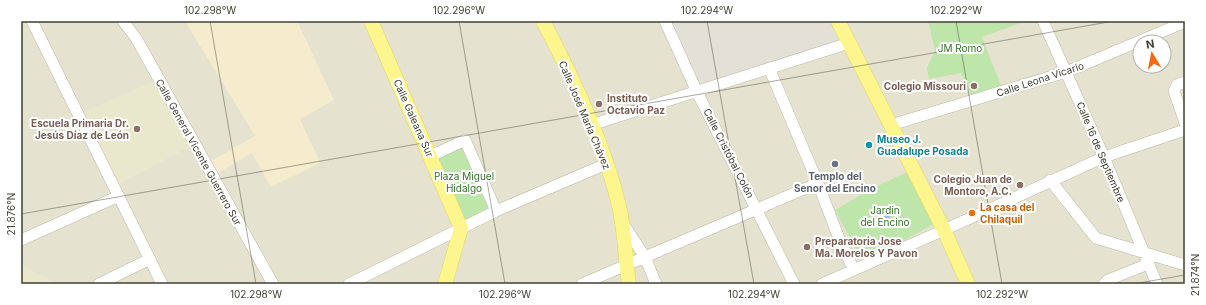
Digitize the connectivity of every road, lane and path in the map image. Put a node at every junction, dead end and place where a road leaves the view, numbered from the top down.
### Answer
1 (32, 21) edge
2 (123, 21) edge
3 (372, 21) edge
4 (543, 21) edge
5 (664, 21) edge
6 (838, 21) edge
7 (1043, 21) edge
8 (1185, 22) edge
9 (849, 43) junction
10 (769, 68) junction
11 (1066, 72) junction
12 (1185, 82) edge
13 (697, 92) junction
14 (1185, 122) edge
15 (592, 125) junction
16 (891, 125) junction
17 (1185, 130) edge
18 (431, 156) junction
19 (1104, 157) junction
20 (606, 164) junction
21 (1050, 180) junction
22 (817, 181) junction
23 (119, 196) junction
24 (757, 209) junction
25 (496, 211) junction
26 (622, 222) junction
27 (461, 228) junction
28 (944, 230) junction
29 (21, 240) edge
30 (1143, 254) junction
31 (645, 257) junction
32 (150, 259) junction
33 (1148, 264) junction
34 (626, 265) junction
35 (1185, 265) edge
36 (854, 270) junction
37 (99, 284) edge
38 (162, 284) edge
39 (273, 284) edge
40 (348, 284) edge
41 (445, 284) edge
42 (582, 284) edge
43 (629, 284) edge
44 (656, 284) edge
45 (794, 284) edge
46 (822, 284) edge
47 (968, 284) edge
48 (1104, 284) edge
49 (1157, 284) edge

1 - 23 street
2 - 39 street, Calle General Vicente Guerrero Sur
3 - 18 main road, Calle Galeana Sur
4 - 15 main road, Calle José María Chávez
5 - 13 street, Calle Cristóbal Colón
6 - 9 main road
7 - 11 street, Calle 16 de Septiembre
8 - 11 street, Calle Leona Vicario
9 - 10 street
9 - 16 main road
10 - 13 street
10 - 22 street
11 - 16 street, Calle Leona Vicario
11 - 19 street, Calle 16 de Septiembre
12 - 14 street
13 - 15 street
13 - 24 street, Calle Cristóbal Colón
15 - 20 main road, Calle José María Chávez
16 - 28 main road
17 - 19 street
18 - 25 street
18 - 27 main road, Calle Galeana Sur
19 - 21 street
19 - 30 street, Calle 16 de Septiembre
20 - 25 street
20 - 26 main road, Calle José María Chávez
21 - 28 street
21 - 30 street
22 - 24 street
22 - 36 street
23 - 29 street
23 - 32 street
24 - 31 street
24 - 45 street, Calle Cristóbal Colón
25 - 27 street
26 - 31 street
26 - 34 main road, Calle José María Chávez
27 - 40 street
27 - 41 main road
28 - 36 street
28 - 47 main road
30 - 33 street, Calle 16 de Septiembre
30 - 35 street
31 - 34 street
31 - 44 street
32 - 37 street
32 - 38 street
33 - 48 street
33 - 49 street, Calle 16 de Septiembre
34 - 42 street
34 - 43 main road, Calle José María Chávez
36 - 46 street

